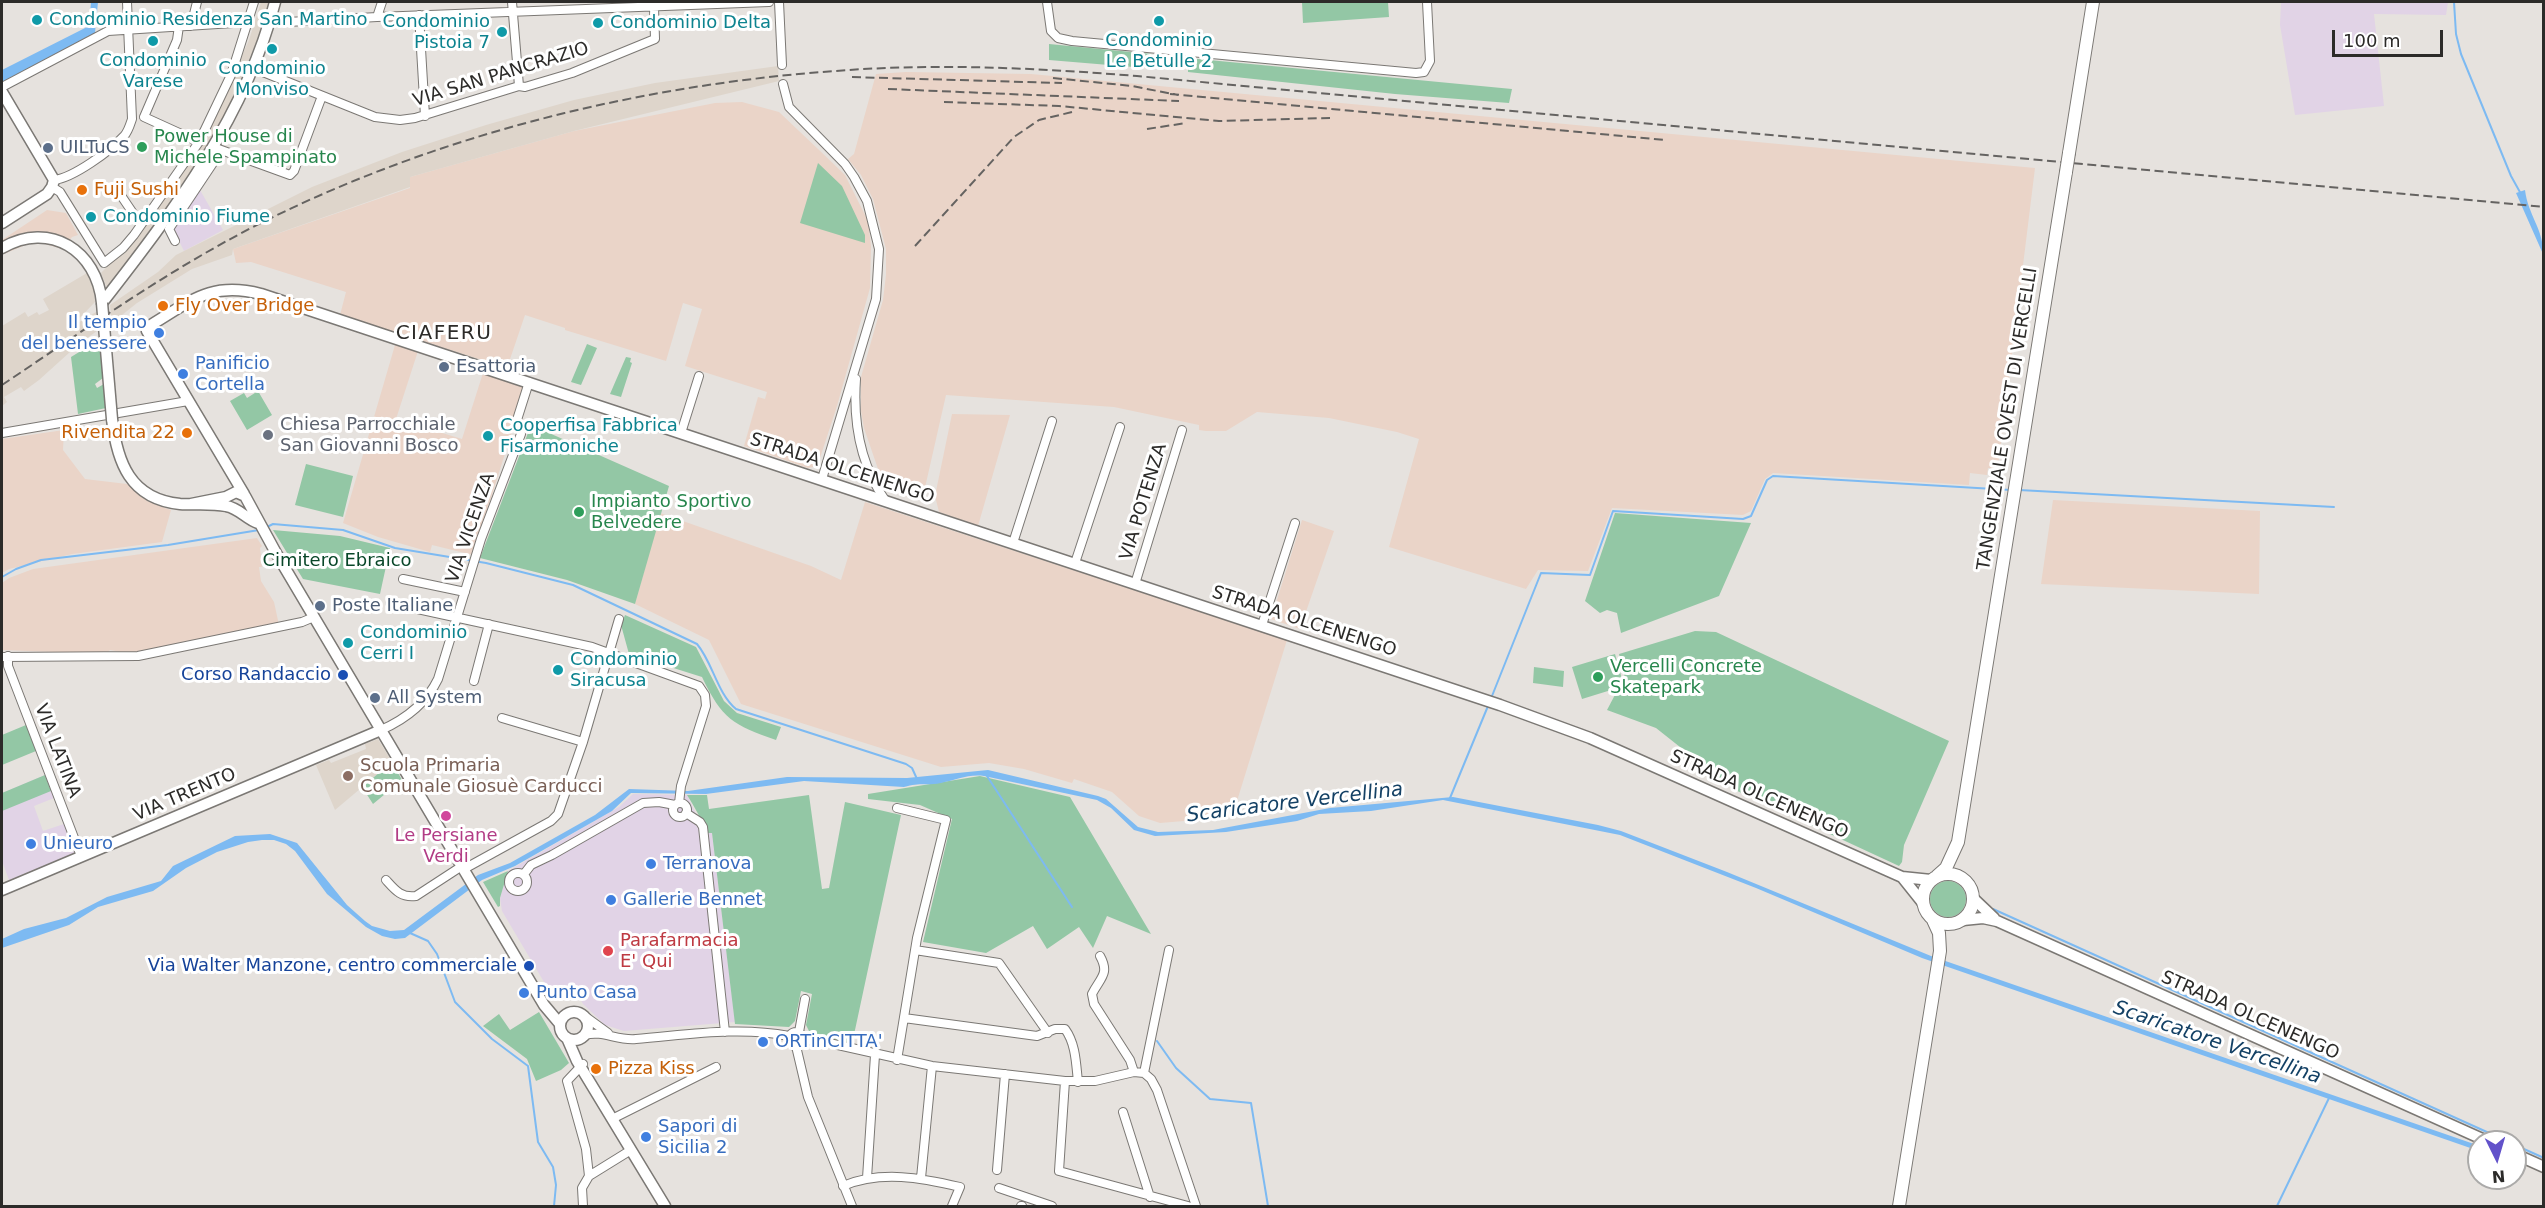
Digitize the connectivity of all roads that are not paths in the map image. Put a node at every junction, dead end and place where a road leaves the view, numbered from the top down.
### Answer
1 (127, 2) edge
2 (197, 2) edge
3 (254, 2) edge
4 (275, 2) edge
5 (382, 2) edge
6 (512, 2) edge
7 (769, 2) edge
8 (779, 2) edge
9 (1047, 2) edge
10 (1427, 2) edge
11 (2093, 2) edge
12 (652, 5) edge
13 (513, 11) junction
14 (419, 15) junction
15 (376, 17) junction
16 (249, 22) junction
17 (270, 23) junction
18 (179, 26) junction
19 (190, 26) junction
20 (128, 30) junction
21 (782, 65) dead end
22 (253, 68) junction
23 (783, 84) dead end
24 (519, 86) junction
25 (2, 90) edge
26 (322, 96) junction
27 (425, 116) junction
28 (144, 117) junction
29 (132, 119) junction
30 (199, 142) junction
31 (217, 149) junction
32 (53, 184) junction
33 (120, 194) dead end
34 (2, 224) edge
35 (141, 225) junction
36 (175, 241) dead end
37 (2, 248) edge
38 (102, 303) junction
39 (857, 364) junction
40 (699, 376) dead end
41 (529, 382) junction
42 (188, 401) junction
43 (1052, 421) dead end
44 (1120, 427) dead end
45 (1182, 430) dead end
46 (2, 433) edge
47 (681, 434) junction
48 (231, 473) junction
49 (822, 479) junction
50 (231, 495) junction
51 (245, 496) junction
52 (885, 500) junction
53 (191, 504) junction
54 (235, 508) junction
55 (1295, 523) dead end
56 (261, 528) junction
57 (1013, 543) junction
58 (1075, 563) junction
59 (403, 579) dead end
60 (1135, 584) junction
61 (465, 592) junction
62 (390, 603) dead end
63 (314, 617) junction
64 (457, 618) junction
65 (619, 619) dead end
66 (489, 624) junction
67 (1262, 626) junction
68 (609, 654) junction
69 (5, 656) edge
70 (474, 681) dead end
71 (502, 718) dead end
72 (381, 730) junction
73 (583, 742) junction
74 (678, 801) junction
75 (897, 808) dead end
76 (1958, 842) junction
77 (81, 856) junction
78 (524, 874) dead end
79 (468, 875) junction
80 (1902, 877) junction
81 (1934, 878) junction
82 (386, 880) dead end
83 (1966, 881) junction
84 (2, 890) edge
85 (1974, 899) junction
86 (1922, 902) junction
87 (1933, 920) junction
88 (1997, 921) junction
89 (1958, 922) junction
90 (915, 950) junction
91 (1169, 950) dead end
92 (1940, 951) junction
93 (1100, 956) dead end
94 (538, 992) junction
95 (805, 999) dead end
96 (568, 1013) junction
97 (586, 1017) junction
98 (904, 1018) junction
99 (560, 1024) junction
100 (725, 1032) junction
101 (1048, 1033) junction
102 (584, 1036) junction
103 (611, 1036) junction
104 (567, 1038) junction
105 (799, 1039) junction
106 (875, 1055) junction
107 (897, 1060) junction
108 (932, 1066) junction
109 (716, 1067) dead end
110 (582, 1068) junction
111 (1134, 1072) junction
112 (1144, 1073) junction
113 (1005, 1074) junction
114 (1065, 1081) junction
115 (1078, 1082) junction
116 (1123, 1112) dead end
117 (612, 1119) junction
118 (2467, 1132) edge
119 (631, 1150) junction
120 (2527, 1159) edge
121 (2544, 1167) edge
122 (997, 1170) dead end
123 (589, 1176) junction
124 (867, 1178) junction
125 (921, 1178) junction
126 (843, 1186) junction
127 (999, 1188) dead end
128 (1150, 1197) junction
129 (583, 1206) edge
130 (664, 1206) edge
131 (852, 1206) edge
132 (952, 1206) edge
133 (1052, 1206) edge
134 (1188, 1206) edge
135 (1196, 1206) edge
136 (1899, 1206) edge

1 - 20 street
2 - 19 street
3 - 16 street
4 - 17 street
5 - 15 street
6 - 13 street
7 - 12 street
8 - 21 street
9 - 10 street
11 - 76 main road, TANGENZIALE OVEST DI VERCELLI, bridge
12 - 13 street
12 - 24 street, VIA SAN PANCRAZIO
13 - 14 street
13 - 24 street
14 - 15 street
14 - 27 street
15 - 17 street
16 - 19 street
16 - 30 street
17 - 22 street
18 - 19 street
18 - 20 street
18 - 28 street
20 - 25 street
20 - 29 street
22 - 26 street, VIA SAN PANCRAZIO
22 - 31 street
23 - 39 street
24 - 27 street, VIA SAN PANCRAZIO
25 - 32 street
26 - 27 street, VIA SAN PANCRAZIO
26 - 31 street
28 - 29 street
28 - 30 street
29 - 32 street
30 - 35 street
31 - 36 street
31 - 38 street
32 - 34 street
32 - 35 street
33 - 35 street
37 - 38 street
38 - 53 street, bridge
39 - 49 street
39 - 52 street
40 - 47 street
41 - 42 street, STRADA OLCENENGO
41 - 47 street, STRADA OLCENENGO
41 - 61 street, VIA VICENZA
42 - 46 street
42 - 48 street
43 - 57 street
44 - 58 street
45 - 60 street, VIA POTENZA
47 - 49 street, STRADA OLCENENGO
48 - 50 street
48 - 51 street
49 - 52 street, STRADA OLCENENGO
50 - 51 street
50 - 53 street
50 - 54 street
51 - 54 street
51 - 56 street
52 - 57 street, STRADA OLCENENGO
53 - 54 street
54 - 56 street
55 - 67 street
56 - 63 street
57 - 58 street, STRADA OLCENENGO
58 - 60 street, STRADA OLCENENGO
59 - 61 street
60 - 67 street, STRADA OLCENENGO
61 - 64 street, VIA VICENZA
62 - 64 street
63 - 69 street
63 - 72 street
64 - 66 street
64 - 72 street, VIA VICENZA
65 - 68 street
66 - 68 street
66 - 70 street
67 - 80 street, STRADA OLCENENGO
68 - 73 street
68 - 74 street
69 - 77 street, VIA LATINA
71 - 73 street
72 - 77 street, VIA TRENTO
72 - 79 street
73 - 79 street
74 - 78 street
74 - 100 street
75 - 90 street
76 - 81 main road, TANGENZIALE OVEST DI VERCELLI
76 - 83 main road, TANGENZIALE OVEST DI VERCELLI
77 - 84 street, VIA TRENTO
79 - 82 street
79 - 94 street
80 - 81 street, STRADA OLCENENGO
80 - 86 street, STRADA OLCENENGO
81 - 83 main road
81 - 86 main road
83 - 85 main road
85 - 88 street, STRADA OLCENENGO
85 - 89 main road
86 - 87 main road
87 - 89 main road
87 - 92 main road
88 - 89 street, STRADA OLCENENGO
88 - 118 street, STRADA OLCENENGO
89 - 92 main road
90 - 98 street
90 - 101 street
91 - 112 street
92 - 136 main road
93 - 111 street
94 - 96 street
94 - 99 street
95 - 105 street
96 - 97 street
96 - 99 street
97 - 102 street
97 - 103 street
98 - 101 street
98 - 107 street
99 - 104 street
100 - 103 street
100 - 105 street
101 - 115 street
102 - 103 street
102 - 104 street
102 - 110 street
104 - 110 street
105 - 106 street
105 - 126 street
106 - 107 street
106 - 124 street
107 - 108 street
108 - 113 street
108 - 125 street
109 - 117 street
110 - 117 street
110 - 123 street
111 - 112 street
111 - 115 street
112 - 135 street
113 - 114 street
113 - 122 street
114 - 115 street
114 - 128 street
116 - 128 street
117 - 119 street
119 - 123 street
119 - 130 street
120 - 121 street
123 - 129 street
124 - 125 street
124 - 126 street
125 - 132 street
126 - 131 street
127 - 133 street
128 - 134 street

